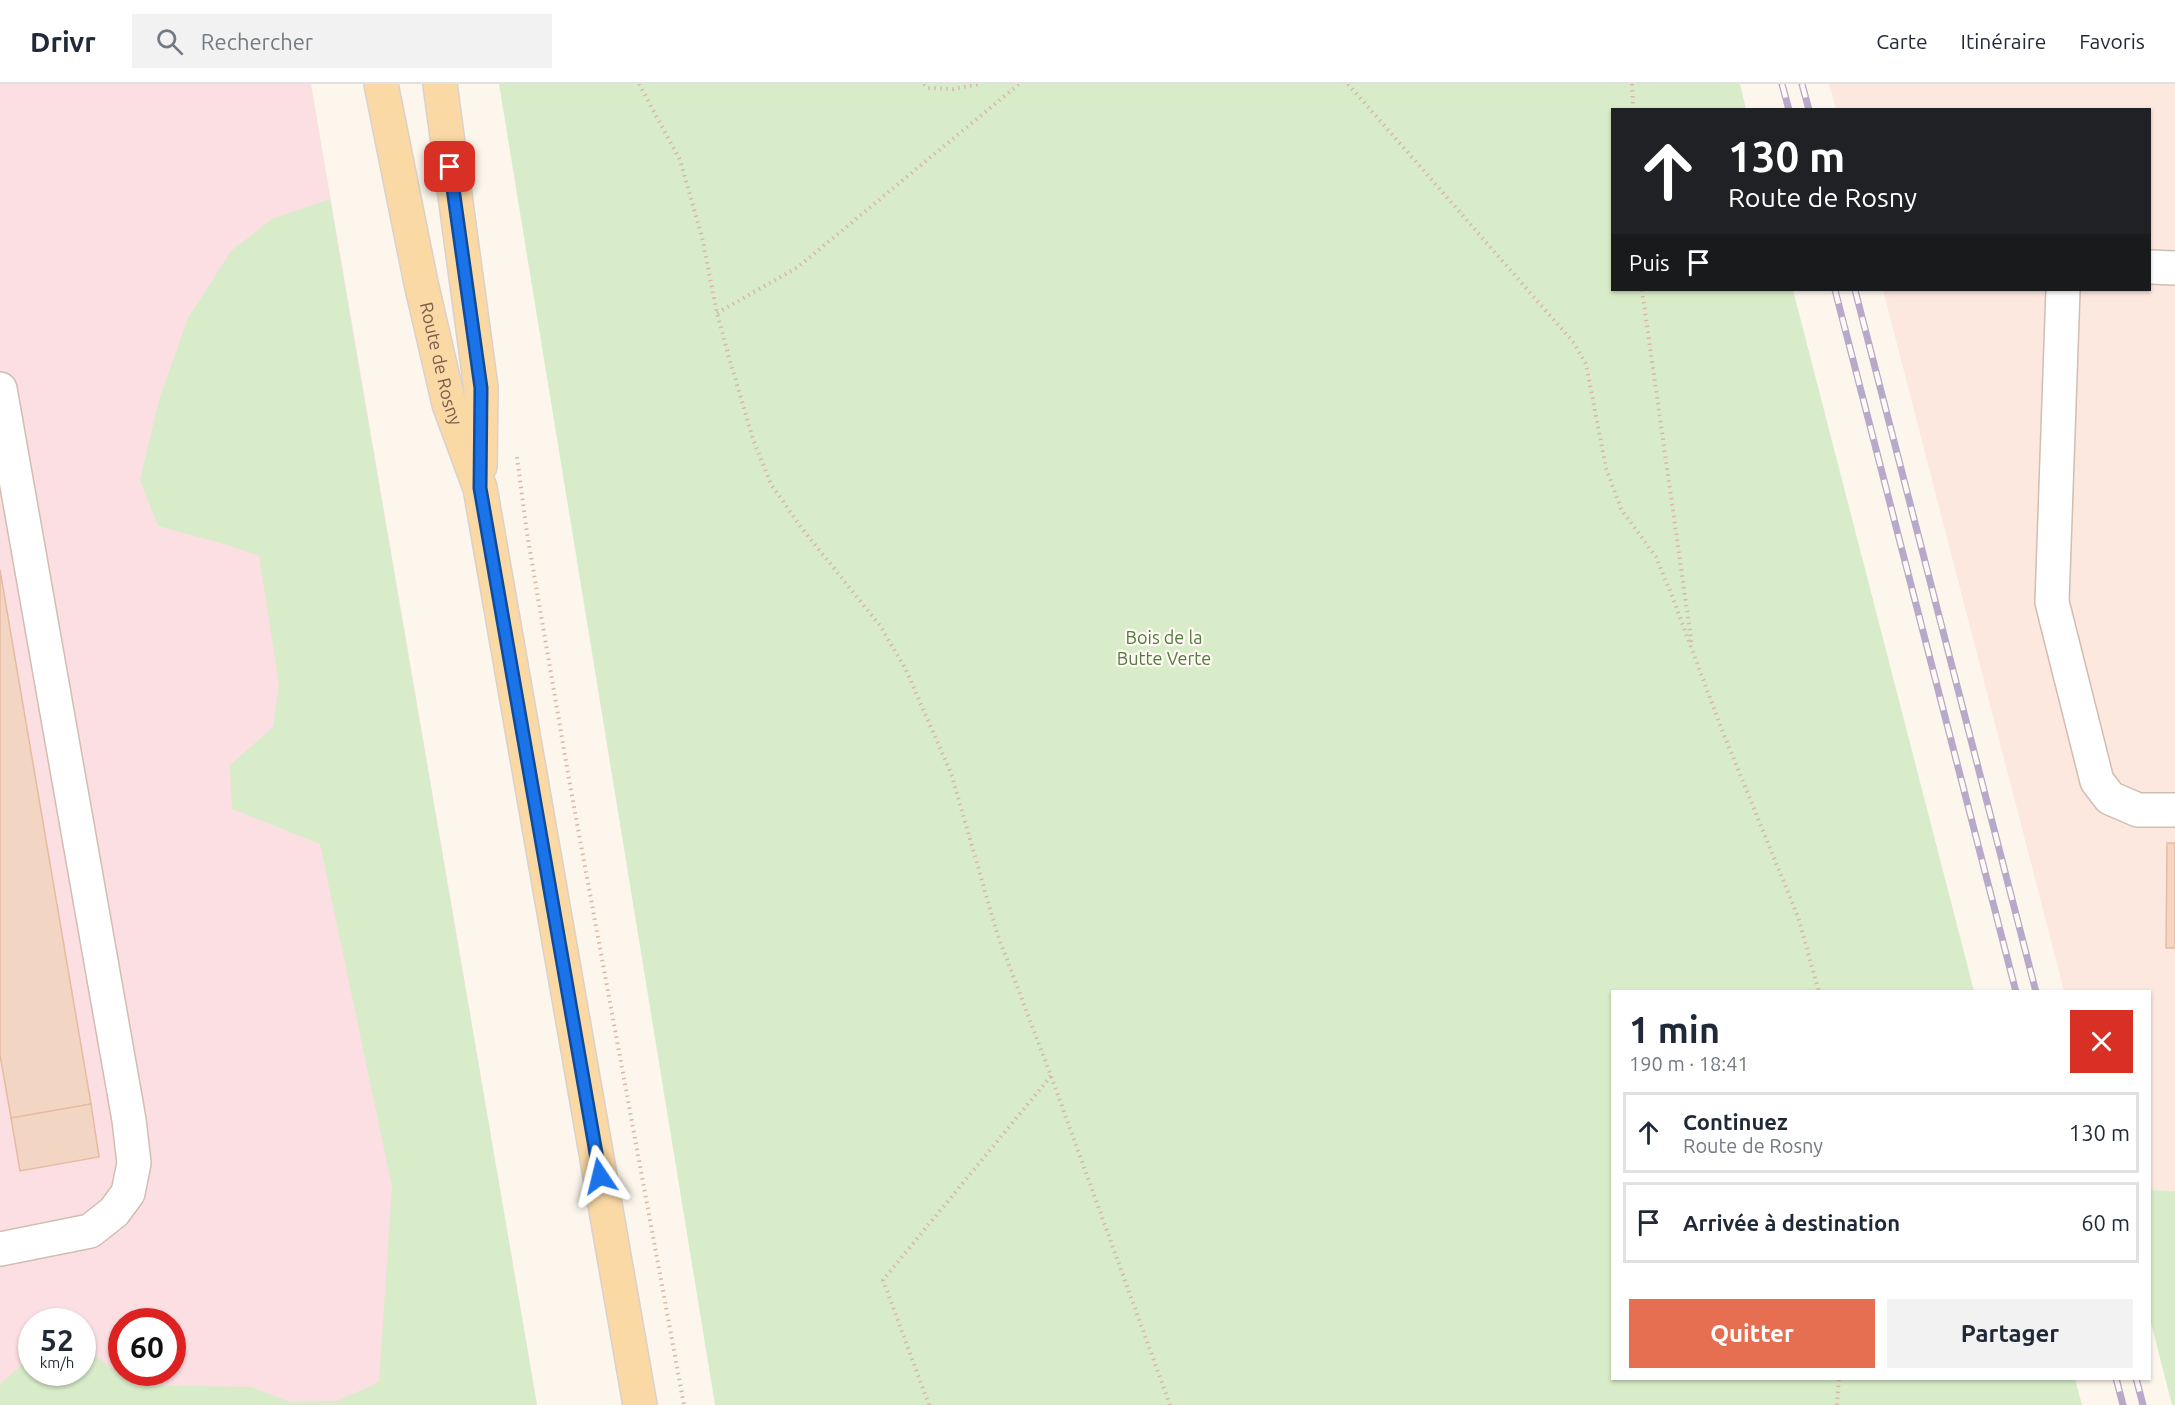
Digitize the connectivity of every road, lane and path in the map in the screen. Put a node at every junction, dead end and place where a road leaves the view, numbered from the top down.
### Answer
1 (381, 84) edge
2 (440, 84) edge
3 (639, 84) edge
4 (924, 84) edge
5 (979, 84) edge
6 (1019, 84) edge
7 (1348, 84) edge
8 (1632, 84) edge
9 (1634, 108) edge
10 (2151, 267) edge
11 (2175, 268) edge
12 (1642, 291) edge
13 (2063, 291) edge
14 (717, 313) junction
15 (0, 389) edge
16 (516, 451) dead end
17 (480, 488) junction
18 (1694, 656) junction
19 (2175, 810) edge
20 (1818, 990) edge
21 (1051, 1076) junction
22 (0, 1249) edge
23 (1839, 1380) edge
24 (639, 1405) edge
25 (684, 1405) edge
26 (929, 1405) edge
27 (1170, 1405) edge
28 (1837, 1405) edge

1 - 17 main road, Route de Rosny
2 - 17 main road, Route de Rosny
3 - 14 path
4 - 5 path
6 - 14 path
7 - 18 path
8 - 9 path
10 - 11 lane
12 - 18 path
13 - 19 lane
14 - 21 path
15 - 22 lane
16 - 25 path
17 - 24 main road
18 - 20 path
21 - 26 path
21 - 27 path
23 - 28 path

